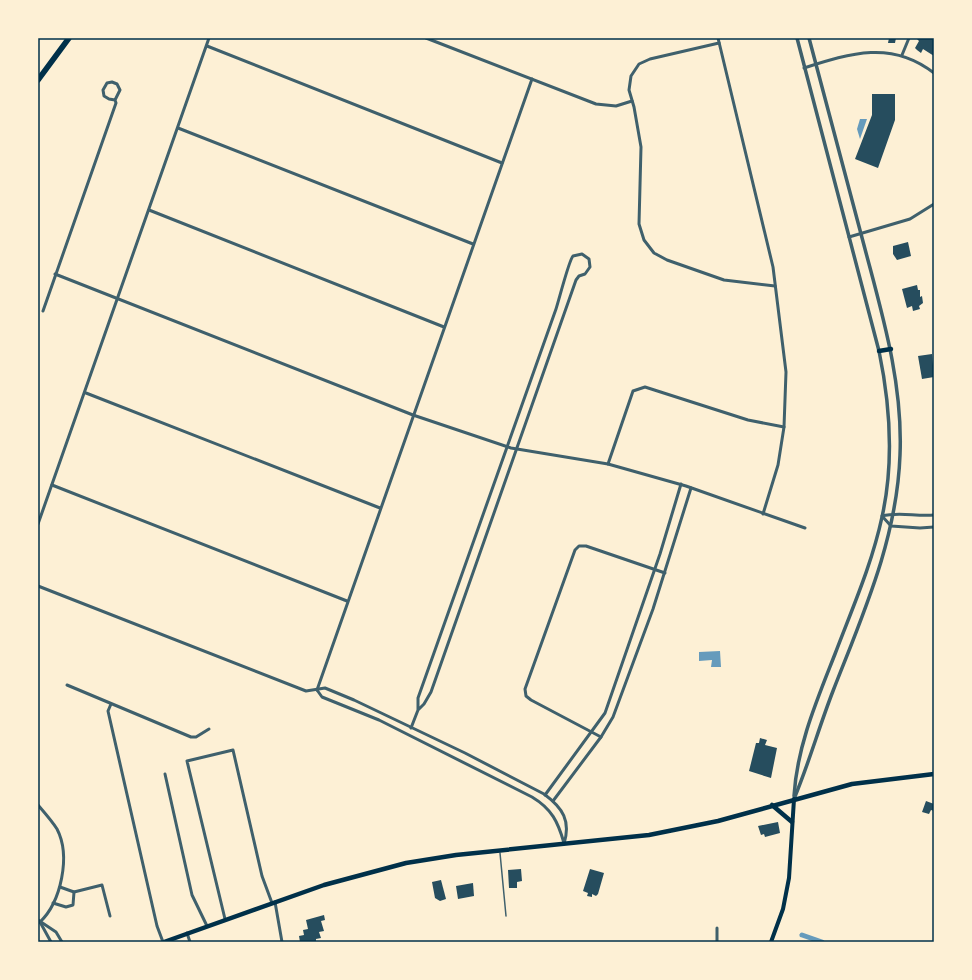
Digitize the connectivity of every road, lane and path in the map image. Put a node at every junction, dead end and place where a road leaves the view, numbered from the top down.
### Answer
1 (69, 38) edge
2 (209, 38) edge
3 (426, 38) edge
4 (718, 38) edge
5 (797, 38) edge
6 (809, 38) edge
7 (909, 38) edge
8 (719, 43) junction
9 (207, 46) junction
10 (902, 55) junction
11 (816, 64) junction
12 (804, 68) junction
13 (934, 73) edge
14 (532, 79) junction
15 (38, 80) edge
16 (115, 100) junction
17 (632, 101) junction
18 (178, 128) junction
19 (502, 163) junction
20 (934, 204) edge
21 (150, 210) junction
22 (860, 234) junction
23 (849, 237) junction
24 (473, 244) junction
25 (55, 274) junction
26 (775, 286) junction
27 (117, 299) junction
28 (44, 311) dead end
29 (444, 327) junction
30 (891, 349) junction
31 (879, 351) junction
32 (86, 392) junction
33 (413, 415) junction
34 (784, 427) junction
35 (507, 447) junction
36 (517, 449) junction
37 (608, 464) junction
38 (52, 484) junction
39 (681, 484) junction
40 (692, 488) junction
41 (380, 508) junction
42 (894, 513) junction
43 (763, 514) junction
44 (934, 515) edge
45 (882, 516) junction
46 (38, 524) edge
47 (891, 526) junction
48 (934, 527) edge
49 (805, 528) dead end
50 (655, 569) junction
51 (665, 572) junction
52 (38, 586) edge
53 (347, 601) junction
54 (68, 685) dead end
55 (316, 690) junction
56 (111, 704) junction
57 (418, 710) junction
58 (411, 728) junction
59 (210, 729) dead end
60 (592, 732) junction
61 (601, 737) junction
62 (165, 774) dead end
63 (934, 774) edge
64 (545, 795) junction
65 (794, 799) junction
66 (553, 801) junction
67 (38, 805) edge
68 (772, 805) junction
69 (792, 822) junction
70 (564, 844) junction
71 (499, 851) junction
72 (60, 887) junction
73 (74, 892) junction
74 (54, 903) junction
75 (273, 903) junction
76 (110, 916) dead end
77 (506, 916) dead end
78 (225, 919) junction
79 (39, 921) edge
80 (206, 926) junction
81 (717, 928) dead end
82 (187, 933) junction
83 (51, 942) edge
84 (62, 942) edge
85 (163, 942) edge
86 (190, 942) edge
87 (282, 942) edge
88 (717, 942) edge
89 (771, 942) edge

1 - 15 highway
2 - 9 street
3 - 14 street
4 - 8 street
5 - 12 street
6 - 11 street
7 - 10 street
8 - 17 street
8 - 26 street
9 - 18 street
9 - 19 street
10 - 11 street
10 - 13 street
11 - 12 street
11 - 22 street
12 - 23 street
14 - 17 street
14 - 19 street
16 - 16 street
16 - 25 street
17 - 26 street
18 - 21 street
18 - 24 street
19 - 24 street
20 - 22 street
21 - 27 street
21 - 29 street
22 - 23 street
22 - 30 street
23 - 31 street
24 - 29 street
25 - 27 street
25 - 28 street
26 - 34 street
27 - 32 street
27 - 33 street
29 - 33 street
30 - 31 main road
30 - 42 street
31 - 45 street
32 - 38 street
32 - 41 street
33 - 35 street
33 - 41 street
34 - 37 street
34 - 43 street
35 - 36 street
35 - 36 street
35 - 57 street
36 - 37 street
36 - 57 street
37 - 39 street
38 - 46 street
38 - 53 street
39 - 40 street
39 - 50 street
40 - 43 street
40 - 51 street
41 - 53 street
42 - 44 street
42 - 45 street
42 - 47 street
43 - 49 street
45 - 47 street
45 - 65 street
47 - 48 street
47 - 65 street
50 - 51 street
50 - 60 street
50 - 60 street
51 - 61 street
52 - 55 street
53 - 55 street
54 - 56 street
55 - 58 street
55 - 70 street
56 - 59 street
56 - 85 street
57 - 58 street
58 - 64 street
60 - 61 street
60 - 64 street
61 - 66 street
62 - 80 street
63 - 65 main road
64 - 66 street
65 - 68 main road
65 - 69 main road
66 - 70 street
67 - 72 street
68 - 69 main road
68 - 70 main road
69 - 89 main road
70 - 71 main road
71 - 75 main road
71 - 77 lane
72 - 73 street
72 - 74 street
73 - 74 street
73 - 76 street
74 - 79 street
75 - 78 main road
75 - 78 street
75 - 87 street
78 - 80 main road
79 - 83 street
79 - 84 street
80 - 82 main road
81 - 88 street
82 - 85 main road
82 - 86 street

